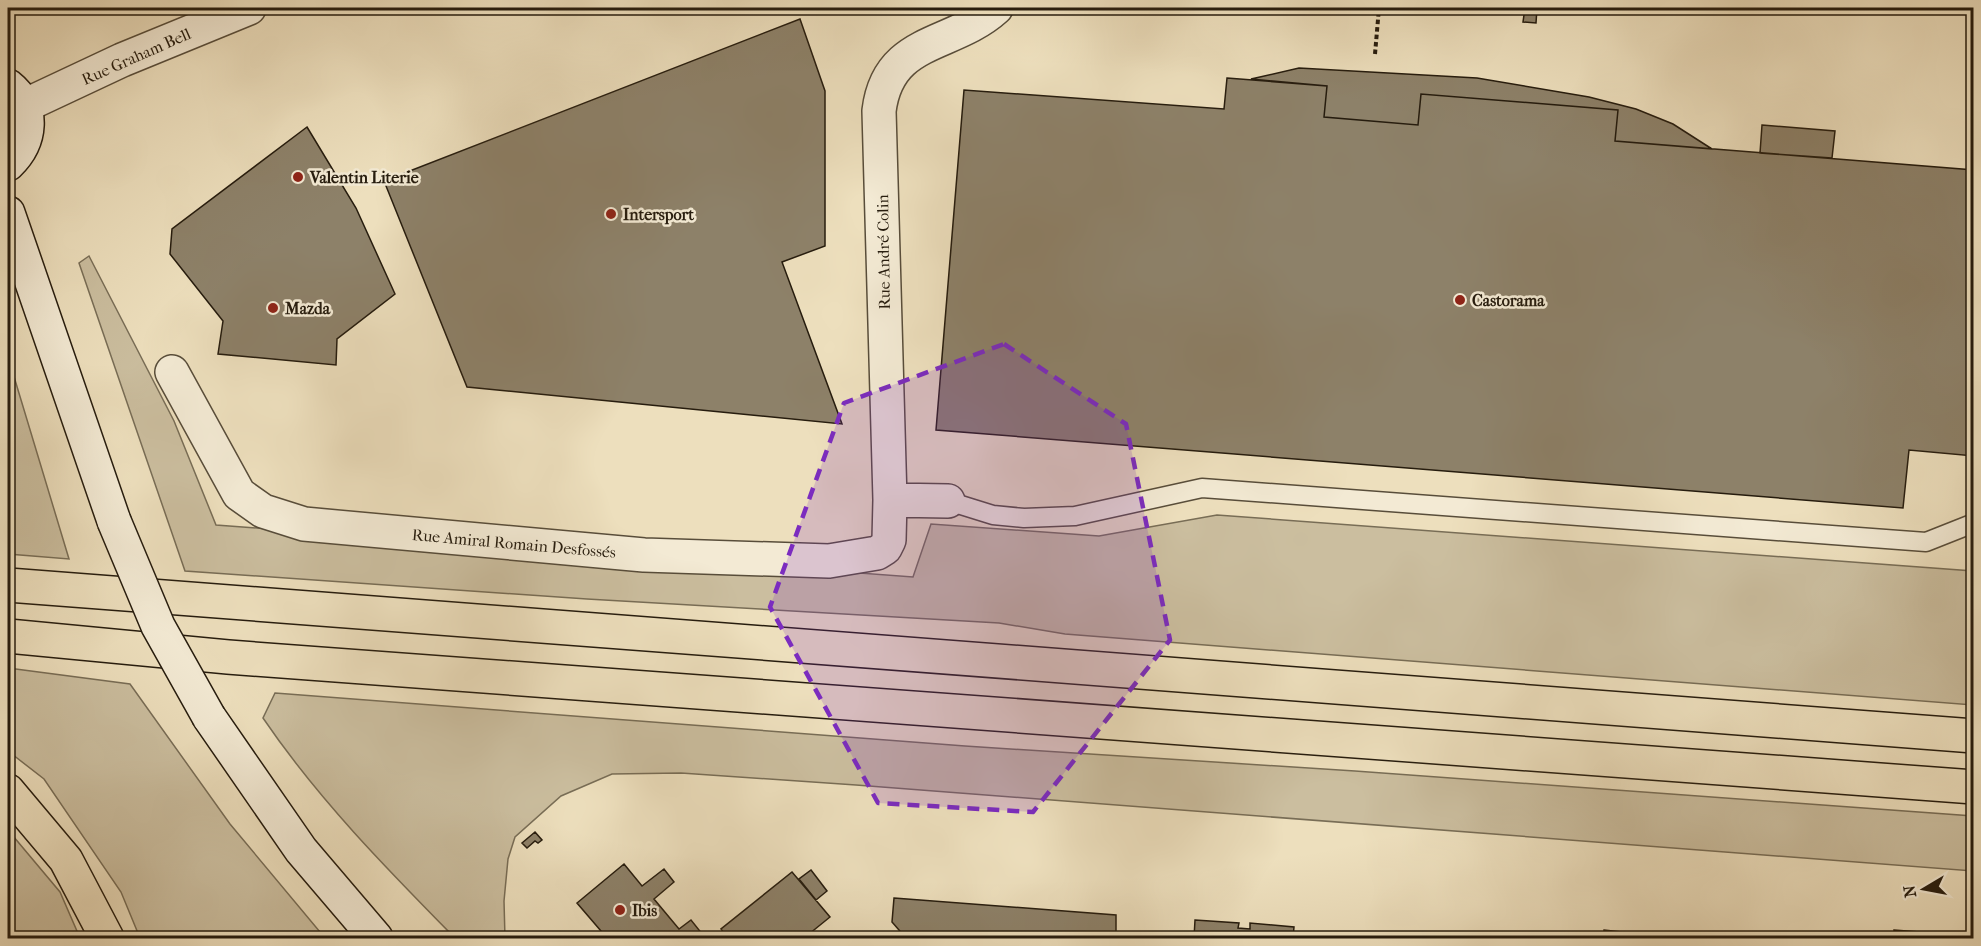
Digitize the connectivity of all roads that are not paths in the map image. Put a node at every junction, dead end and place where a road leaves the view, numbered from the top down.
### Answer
1 (249, 8) edge
2 (996, 8) edge
3 (16, 96) edge
4 (8, 164) edge
5 (8, 213) edge
6 (172, 372) dead end
7 (890, 500) junction
8 (948, 501) joint
9 (1974, 523) edge
10 (8, 585) edge
11 (8, 636) edge
12 (1974, 736) edge
13 (1974, 787) edge
14 (8, 791) edge
15 (108, 939) edge
16 (376, 939) edge

1 - 3 street, Rue Graham Bell
2 - 7 street, Rue André Colin
3 - 4 street
5 - 16 street, bridge
6 - 7 street, Rue Amiral Romain Desfossés
7 - 8 street
8 - 9 lane
10 - 12 highway
11 - 13 highway
14 - 15 highway

